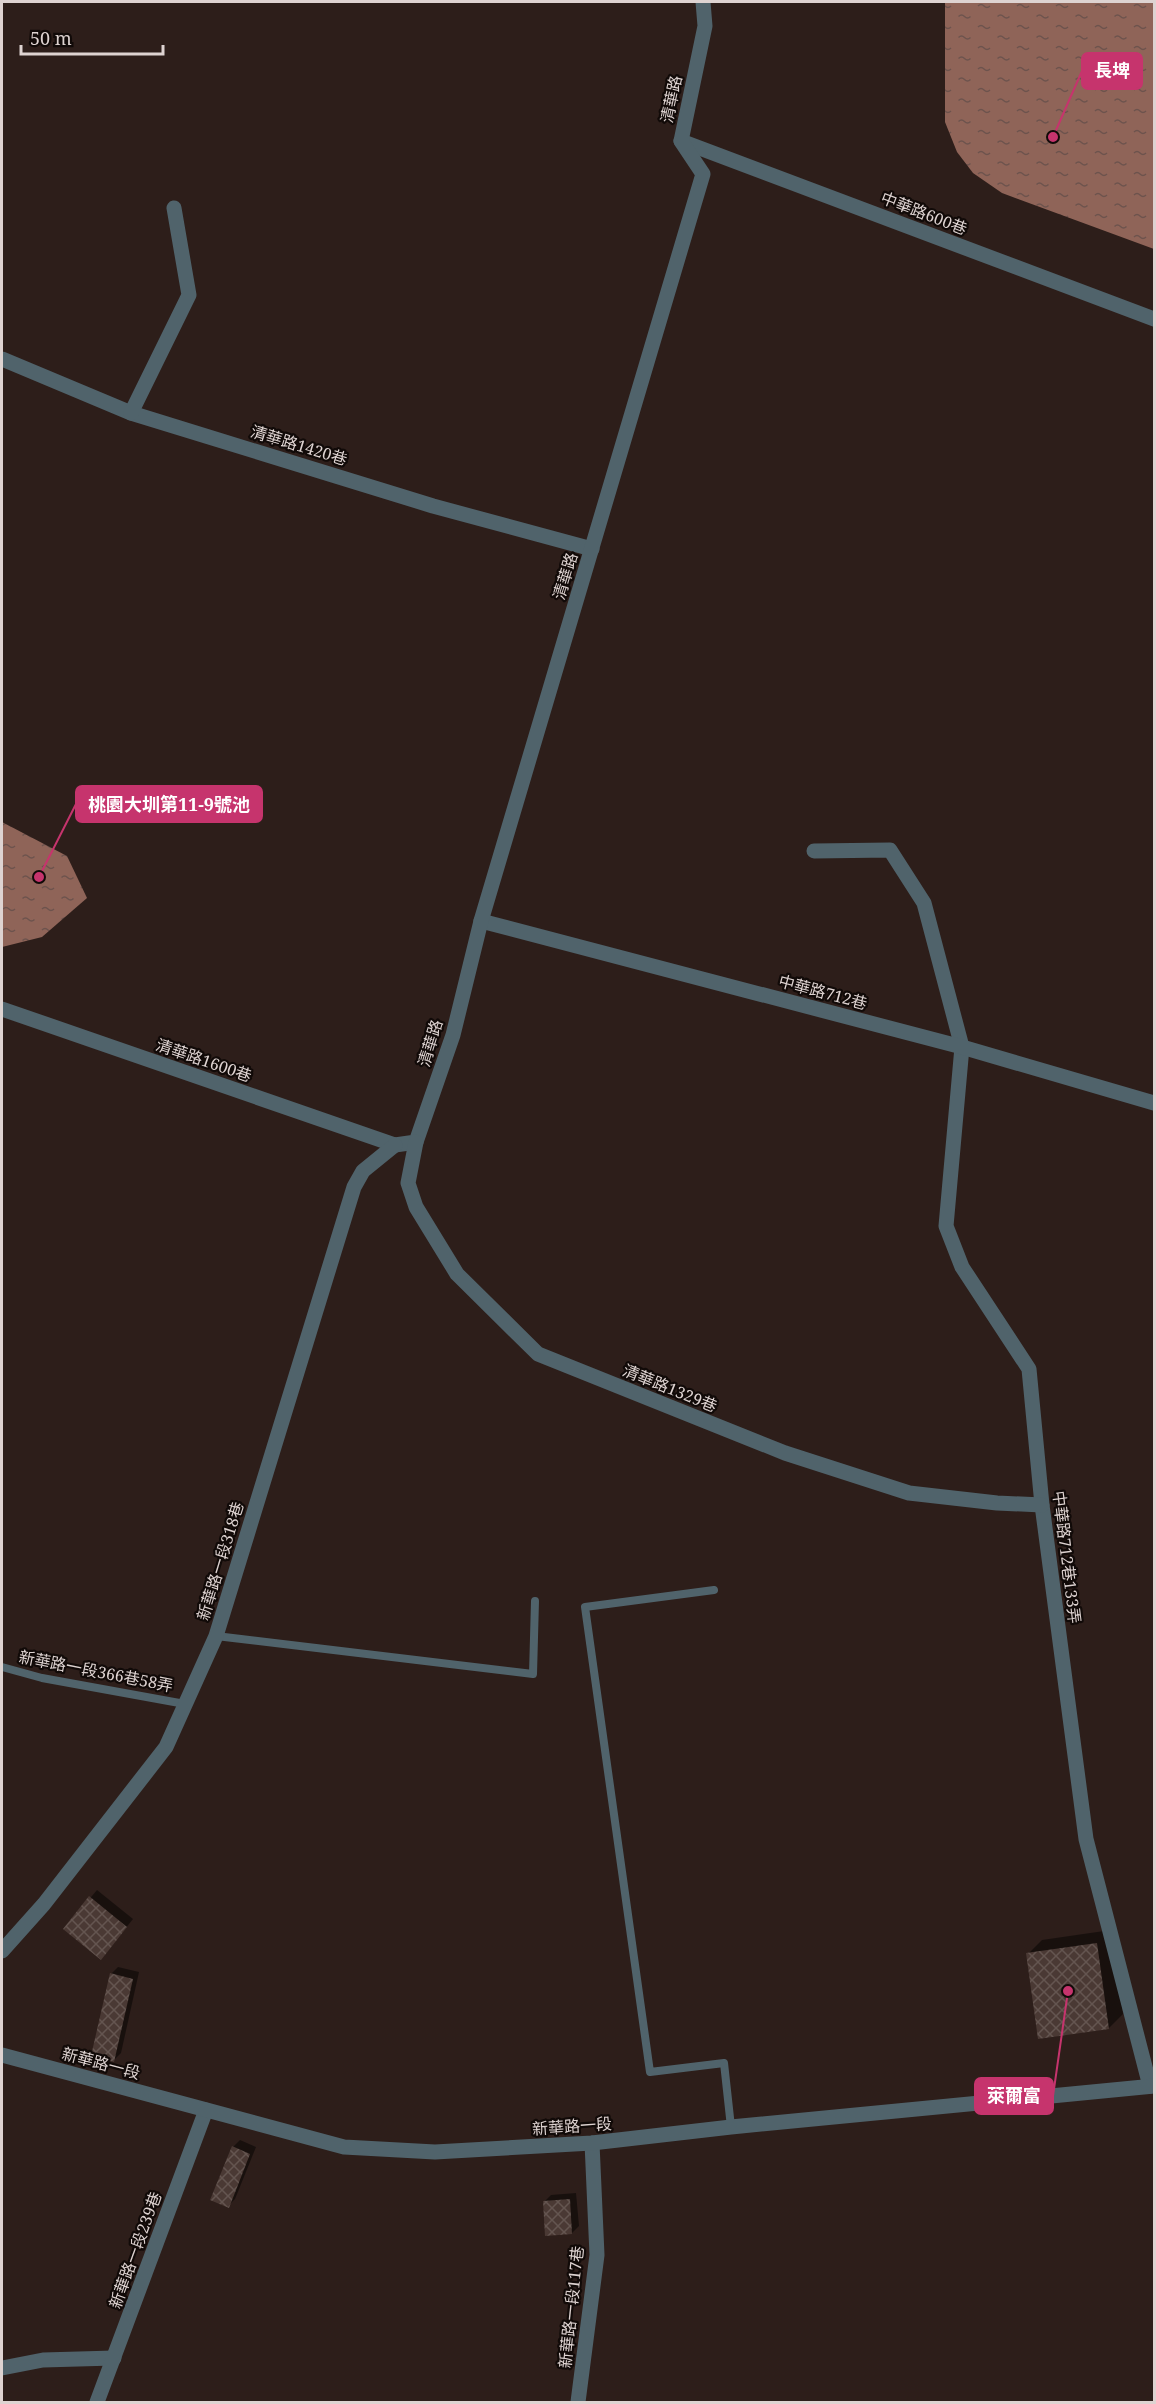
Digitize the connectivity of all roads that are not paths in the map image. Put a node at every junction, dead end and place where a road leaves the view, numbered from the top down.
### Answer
1 (703, 2) edge
2 (681, 141) junction
3 (174, 208) dead end
4 (1155, 319) edge
5 (2, 360) edge
6 (131, 413) junction
7 (592, 549) junction
8 (814, 851) dead end
9 (481, 921) junction
10 (2, 1009) edge
11 (962, 1047) junction
12 (1155, 1103) edge
13 (416, 1142) junction
14 (395, 1145) junction
15 (1042, 1505) junction
16 (714, 1590) dead end
17 (536, 1601) dead end
18 (216, 1636) junction
19 (2, 1667) edge
20 (185, 1704) junction
21 (2, 1951) edge
22 (2, 2055) edge
23 (1152, 2086) edge
24 (206, 2110) junction
25 (731, 2127) junction
26 (592, 2143) junction
27 (114, 2358) junction
28 (2, 2368) edge
29 (97, 2403) edge
30 (578, 2403) edge

1 - 2 street, 清華路
2 - 4 street, 中華路600巷
2 - 7 street, 清華路
3 - 6 street
5 - 6 street, 清華路1420巷
6 - 7 street, 清華路1420巷
7 - 9 street, 清華路
8 - 11 street, 中華路712巷133弄
9 - 11 street, 中華路712巷
9 - 13 street, 清華路
10 - 14 street, 清華路1600巷
11 - 12 street, 中華路712巷
11 - 15 street, 中華路712巷133弄
13 - 14 street
13 - 15 street, 清華路1329巷
14 - 18 street, 新華路一段318巷
15 - 23 street, 中華路712巷133弄
16 - 25 lane
17 - 18 lane
18 - 20 street, 新華路一段318巷
19 - 20 lane, 新華路一段366巷58弄
20 - 21 street, 新華路一段318巷
22 - 24 street, 新華路一段
23 - 25 street, 新華路一段
24 - 26 street, 新華路一段
24 - 27 street, 新華路一段239巷
25 - 26 street, 新華路一段
26 - 30 street, 新華路一段117巷
27 - 28 street
27 - 29 street, 新華路一段239巷

